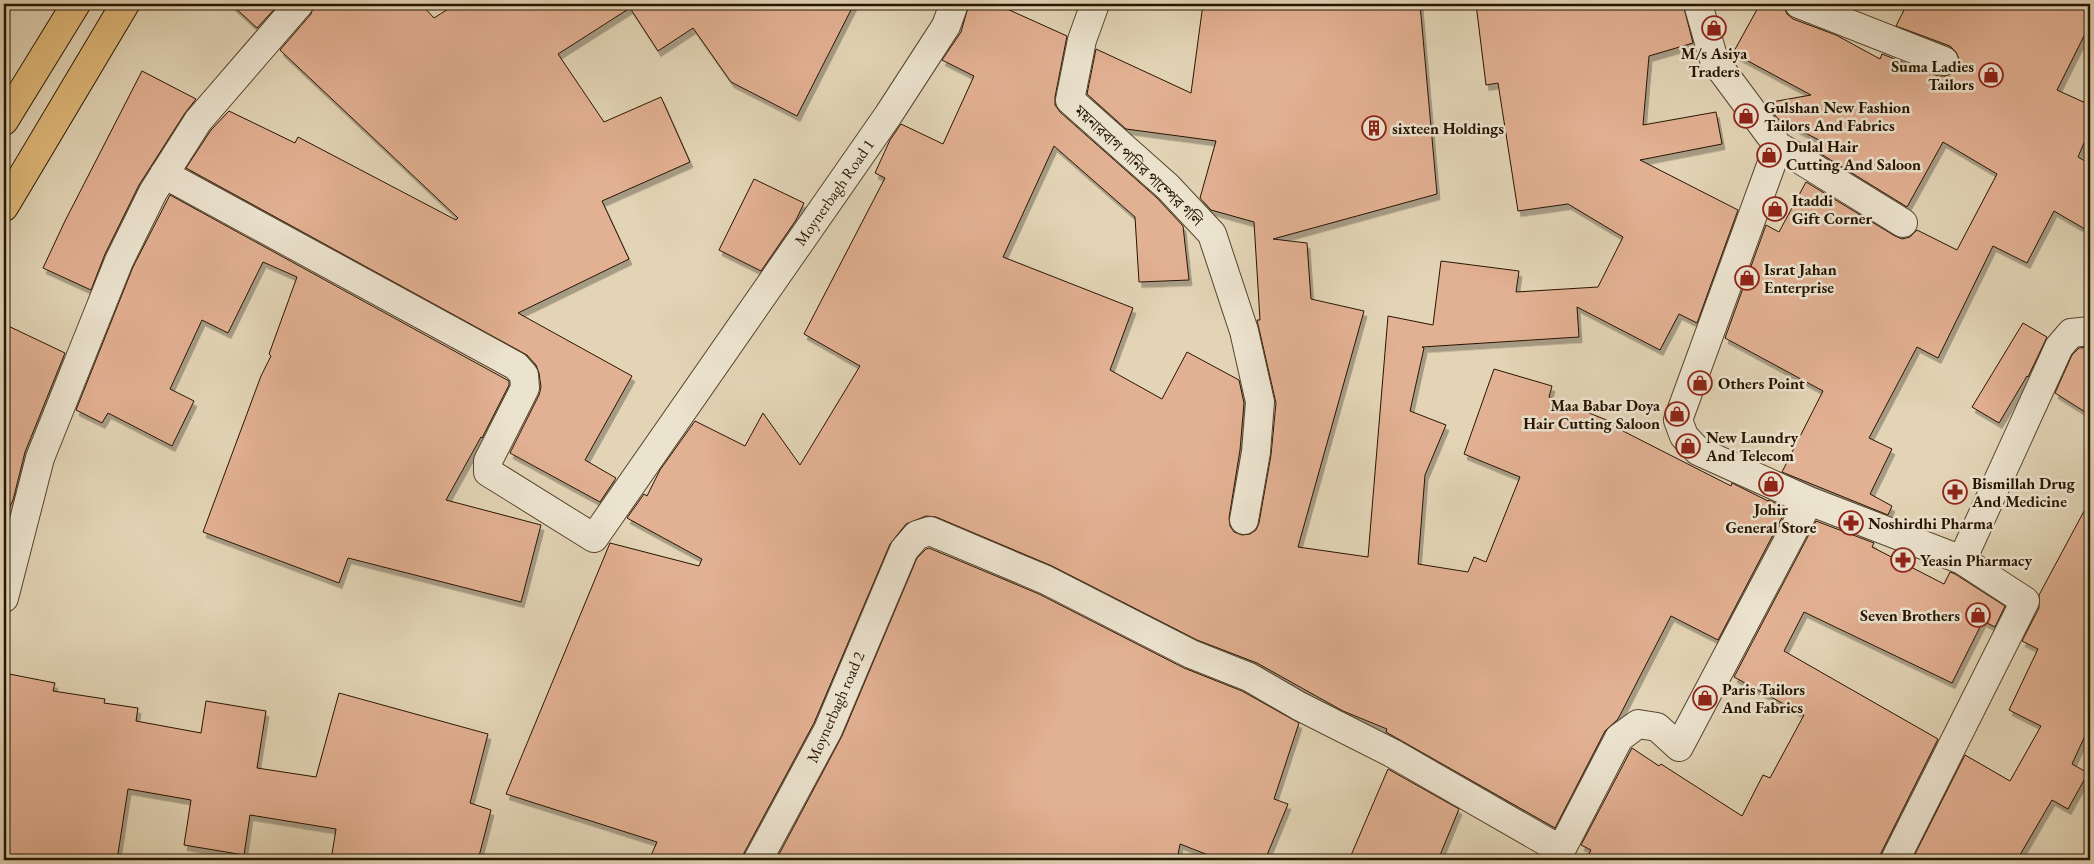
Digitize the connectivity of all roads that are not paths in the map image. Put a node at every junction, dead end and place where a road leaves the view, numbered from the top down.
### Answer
1 (76, 4) edge
2 (125, 4) edge
3 (299, 4) edge
4 (954, 4) edge
5 (1095, 4) edge
6 (1698, 4) edge
7 (1798, 4) edge
8 (1944, 61) dead end
9 (4, 121) edge
10 (1778, 146) junction
11 (164, 174) junction
12 (4, 207) edge
13 (1903, 223) dead end
14 (2090, 331) edge
15 (1809, 501) junction
16 (1244, 520) dead end
17 (1962, 560) junction
18 (4, 598) edge
19 (1561, 855) edge
20 (758, 860) edge
21 (1895, 860) edge

1 - 9 main road
2 - 12 main road
3 - 11 street
4 - 11 street, Moynerbagh Road 1
5 - 16 street, ময়নারবাগ পানির পাম্পের গলি
6 - 10 street
7 - 8 street
10 - 13 street
10 - 15 street
11 - 18 street
14 - 17 street
15 - 17 street
15 - 19 street
17 - 21 street
19 - 20 street, Moynerbagh road 2

